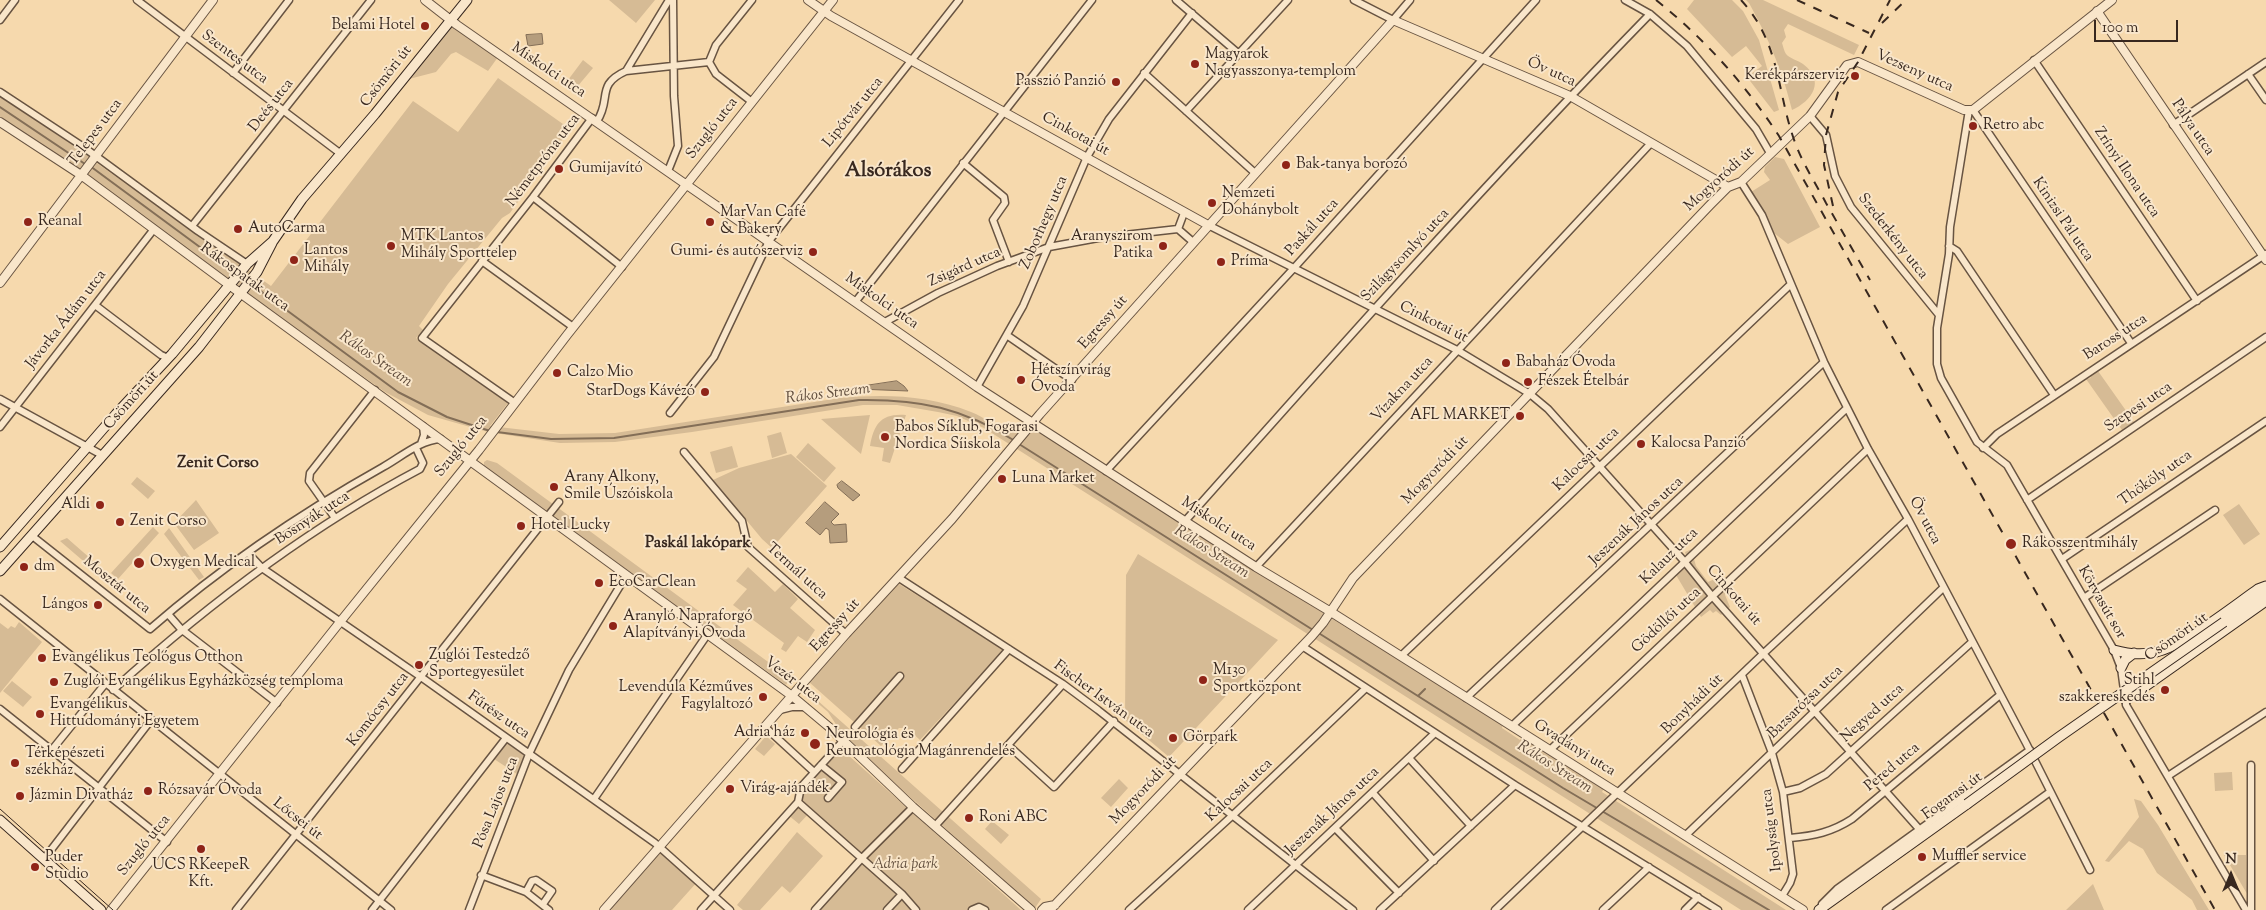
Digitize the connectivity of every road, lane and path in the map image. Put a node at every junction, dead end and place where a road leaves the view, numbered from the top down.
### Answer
1 (15, 0) edge
2 (137, 0) edge
3 (213, 0) edge
4 (289, 0) edge
5 (371, 0) edge
6 (424, 0) edge
7 (467, 0) edge
8 (671, 0) edge
9 (752, 0) edge
10 (808, 0) edge
11 (833, 0) edge
12 (960, 0) edge
13 (1092, 0) edge
14 (1176, 0) edge
15 (1288, 0) edge
16 (1354, 0) edge
17 (1410, 0) edge
18 (1536, 0) edge
19 (1625, 0) edge
20 (2112, 0) edge
21 (2097, 11) junction
22 (824, 12) junction
23 (1192, 13) junction
24 (1650, 14) junction
25 (0, 20) edge
26 (450, 20) junction
27 (1393, 20) junction
28 (186, 37) junction
29 (1239, 54) junction
30 (1484, 59) junction
31 (912, 60) junction
32 (2034, 60) junction
33 (709, 62) junction
34 (2266, 62) edge
35 (1847, 65) joint
36 (674, 66) junction
37 (626, 71) junction
38 (233, 73) junction
39 (1144, 73) junction
40 (2248, 74) junction
41 (0, 92) edge
42 (1570, 96) junction
43 (2266, 100) edge
44 (752, 102) junction
45 (1971, 110) junction
46 (284, 111) junction
47 (1186, 111) junction
48 (1003, 112) junction
49 (1810, 116) junction
50 (595, 119) junction
51 (0, 122) edge
52 (2173, 125) junction
53 (1651, 143) junction
54 (1770, 153) junction
55 (341, 154) junction
56 (94, 158) junction
57 (1086, 158) junction
58 (963, 163) junction
59 (668, 171) junction
60 (83, 172) junction
61 (1255, 173) junction
62 (1741, 182) junction
63 (687, 184) junction
64 (1728, 188) junction
65 (533, 197) junction
66 (1184, 212) junction
67 (1208, 225) junction
68 (192, 226) junction
69 (154, 229) junction
70 (1178, 229) junction
71 (273, 241) junction
72 (769, 241) junction
73 (1193, 242) junction
74 (1949, 246) junction
75 (1049, 247) junction
76 (2265, 256) edge
77 (482, 260) junction
78 (1010, 262) junction
79 (245, 267) junction
80 (622, 267) junction
81 (1294, 268) junction
82 (0, 282) edge
83 (231, 283) junction
84 (1791, 284) junction
85 (240, 293) junction
86 (2197, 300) junction
87 (856, 301) junction
88 (95, 305) junction
89 (1374, 309) junction
90 (1939, 315) junction
91 (885, 322) junction
92 (573, 327) junction
93 (1008, 336) junction
94 (2266, 337) edge
95 (183, 338) junction
96 (2131, 343) junction
97 (175, 350) junction
98 (1457, 350) junction
99 (190, 357) junction
100 (168, 358) junction
101 (1824, 362) junction
102 (1072, 380) junction
103 (978, 387) junction
104 (375, 390) junction
105 (1530, 394) junction
106 (2054, 395) junction
107 (0, 399) edge
108 (515, 403) junction
109 (16, 407) junction
110 (1847, 408) junction
111 (670, 413) dead end
112 (2266, 421) edge
113 (1032, 423) junction
114 (423, 426) junction
115 (0, 427) edge
116 (441, 439) junction
117 (89, 446) junction
118 (419, 446) junction
119 (1983, 448) junction
120 (1868, 449) junction
121 (684, 452) dead end
122 (102, 454) junction
123 (470, 460) junction
124 (1599, 466) junction
125 (1106, 470) junction
126 (2027, 500) junction
127 (324, 502) junction
128 (560, 502) dead end
129 (2215, 510) dead end
130 (548, 517) junction
131 (335, 518) junction
132 (1908, 519) junction
133 (1186, 520) junction
134 (1652, 525) junction
135 (31, 535) junction
136 (0, 547) edge
137 (248, 553) junction
138 (2062, 560) junction
139 (1684, 561) junction
140 (1256, 567) junction
141 (262, 568) junction
142 (0, 571) edge
143 (626, 576) junction
144 (900, 578) junction
145 (2266, 586) edge
146 (1943, 588) junction
147 (2266, 594) edge
148 (1712, 596) junction
149 (2084, 598) junction
150 (0, 599) edge
151 (2266, 601) edge
152 (1331, 612) junction
153 (168, 614) junction
154 (340, 622) junction
155 (181, 629) junction
156 (846, 634) junction
157 (707, 635) junction
158 (1972, 642) junction
159 (1302, 646) junction
160 (1009, 649) junction
161 (2114, 650) junction
162 (1765, 652) junction
163 (2134, 653) junction
164 (1401, 656) junction
165 (2121, 668) junction
166 (1742, 675) junction
167 (900, 676) dead end
168 (421, 677) junction
169 (106, 684) junction
170 (1063, 684) junction
171 (1366, 688) junction
172 (113, 690) junction
173 (792, 696) junction
174 (2000, 696) junction
175 (1466, 698) junction
176 (2126, 700) junction
177 (277, 703) junction
178 (2103, 706) joint
179 (805, 707) junction
180 (0, 709) edge
181 (780, 710) junction
182 (1816, 710) junction
183 (2266, 712) edge
184 (151, 720) junction
185 (1114, 722) junction
186 (855, 726) dead end
187 (1512, 726) junction
188 (765, 727) junction
189 (1435, 733) junction
190 (506, 738) junction
191 (843, 741) junction
192 (1008, 745) junction
193 (1550, 750) junction
194 (1851, 750) junction
195 (2030, 750) junction
196 (51, 751) junction
197 (1772, 753) junction
198 (529, 754) junction
199 (1408, 758) junction
200 (821, 765) junction
201 (2251, 765) dead end
202 (902, 769) dead end
203 (814, 772) junction
204 (220, 774) junction
205 (1179, 774) junction
206 (2168, 776) junction
207 (1515, 786) junction
208 (98, 789) junction
209 (1885, 790) junction
210 (1783, 792) junction
211 (2050, 792) junction
212 (1372, 793) junction
213 (1619, 793) junction
214 (828, 798) dead end
215 (594, 799) junction
216 (798, 802) junction
217 (913, 806) junction
218 (0, 814) edge
219 (1233, 815) junction
220 (3, 823) edge
221 (935, 826) junction
222 (1471, 826) junction
223 (1583, 827) junction
224 (1335, 828) junction
225 (1920, 830) junction
226 (296, 835) junction
227 (1686, 835) junction
228 (1790, 838) junction
229 (166, 842) junction
230 (661, 848) junction
231 (44, 858) junction
232 (862, 858) junction
233 (1434, 861) junction
234 (1296, 865) junction
235 (1649, 867) junction
236 (2090, 870) dead end
237 (481, 875) junction
238 (526, 892) junction
239 (1399, 893) junction
240 (902, 894) junction
241 (714, 896) junction
242 (1782, 896) junction
243 (1698, 897) junction
244 (379, 900) junction
245 (543, 904) junction
246 (1794, 906) edge
247 (1052, 908) edge
248 (705, 909) edge
249 (102, 910) edge
250 (111, 910) edge
251 (236, 910) edge
252 (372, 910) edge
253 (391, 910) edge
254 (469, 910) edge
255 (549, 910) edge
256 (604, 910) edge
257 (730, 910) edge
258 (815, 910) edge
259 (887, 910) edge
260 (916, 910) edge
261 (972, 910) edge
262 (985, 910) edge
263 (1031, 910) edge
264 (1042, 910) edge
265 (1129, 910) edge
266 (1248, 910) edge
267 (1354, 910) edge
268 (1380, 910) edge
269 (1495, 910) edge
270 (1603, 910) edge
271 (1685, 910) edge
272 (1718, 910) edge
273 (1803, 910) edge
274 (1817, 910) edge
275 (1886, 910) edge
276 (2246, 910) edge
277 (2252, 910) edge

1 - 25 street
2 - 28 street, Szentes utca
3 - 28 street, Telepes utca
4 - 38 street
5 - 46 street, Deés utca
6 - 26 street, Miskolci utca
7 - 26 main road, Csömöri út
8 - 36 street
8 - 37 street
9 - 33 street
10 - 22 street, Cinkotai út
11 - 22 street, Szugló utca
12 - 31 street, Lipótvár utca
13 - 48 street
14 - 23 street
15 - 29 street
16 - 27 street, Öv utca
17 - 27 street, Egressy út
18 - 30 street, Paskál utca
19 - 24 street
20 - 21 street
21 - 32 street
21 - 52 street, Pálya utca
22 - 31 street, Cinkotai út
22 - 44 street, Szugló utca
23 - 29 street
23 - 39 street, Zoborhegy utca
24 - 42 street, Szilágysomlyó utca
24 - 54 street
26 - 50 street, Miskolci utca
26 - 55 main road, Csömöri út
27 - 30 street, Öv utca
27 - 61 street, Egressy út
28 - 38 street, Szentes utca
28 - 56 street, Telepes utca
29 - 47 street
30 - 42 street, Öv utca
30 - 81 street, Paskál utca
31 - 48 street, Cinkotai út
31 - 72 street, Lipótvár utca
32 - 45 street
32 - 86 street, Zrínyi Ilona utca
33 - 36 street
33 - 44 street
34 - 40 street
35 - 45 street, Vezseny utca
35 - 49 street, Mogyoródi út
36 - 37 street
36 - 59 street
37 - 50 street, Németpróna utca
38 - 46 street, Szentes utca
39 - 47 street
39 - 57 street, Zoborhegy utca
40 - 43 street
40 - 52 street
41 - 56 street, Rákospatak utca
42 - 53 street, Öv utca
42 - 89 street, Szilágysomlyó utca
44 - 63 street, Szugló utca
45 - 74 street, Körvasút sor
45 - 96 street, Kinizsi Pál utca
46 - 55 street, Szentes utca
46 - 68 street, Deés utca
47 - 61 street
48 - 57 street, Cinkotai út
48 - 58 street
49 - 54 street, Mogyoródi út
49 - 90 street, Szederkény utca
50 - 59 street, Miskolci utca
50 - 65 street, Németpróna utca
51 - 60 street, Rákospatak utca
52 - 76 street, Pálya utca
53 - 64 street, Öv utca
53 - 98 street, Vízakna utca
54 - 62 street, Mogyoródi út
55 - 71 main road, Csömöri út
56 - 60 street, Telepes utca
56 - 68 street, Rákospatak utca
57 - 66 street, Cinkotai út
57 - 75 street, Zoborhegy utca
58 - 78 street
58 - 87 street
59 - 63 street, Miskolci utca
60 - 69 street, Rákospatak utca
60 - 82 street, Telepes utca
61 - 67 street, Egressy út
62 - 64 street, Mogyoródi út
62 - 84 street, Öv utca
63 - 72 street, Miskolci utca
63 - 80 street, Szugló utca
64 - 105 street, Mogyoródi út
65 - 77 street, Németpróna utca
65 - 80 street
66 - 67 street, Cinkotai út
66 - 70 street
67 - 73 street, Egressy út
67 - 81 street, Cinkotai út
68 - 79 street, Rákospatak utca
69 - 83 street, Rákospatak utca
69 - 88 street, Jávorka Ádám utca
70 - 73 street
70 - 75 street, Zsigárd utca
71 - 79 main road, Csömöri út
71 - 85 main road, Csömöri út
72 - 87 street, Miskolci utca
72 - 111 street, Lipótvár utca
73 - 102 street, Egressy út
74 - 90 street, Körvasút sor
74 - 106 street
75 - 78 street, Zsigárd utca
75 - 93 street, Zoborhegy utca
76 - 86 street, Baross utca
77 - 92 street
77 - 108 street, Németpróna utca
78 - 91 street, Zsigárd utca
79 - 83 main road, Csömöri út
80 - 92 street, Szugló utca
81 - 89 street, Cinkotai út
81 - 125 street, Paskál utca
83 - 85 street, Rákospatak utca
83 - 95 main road, Csömöri út
84 - 101 street, Öv utca
84 - 124 street, Kalocsai utca
85 - 99 main road, Csömöri út
85 - 104 street, Rákospatak utca
86 - 96 street, Baross utca
87 - 91 street, Miskolci utca
88 - 100 street
88 - 109 street, Jávorka Ádám utca
89 - 98 street, Cinkotai út
89 - 133 street, Szilágysomlyó utca
90 - 119 street, Körvasút sor
91 - 103 street, Miskolci utca
92 - 108 street, Szugló utca
93 - 102 street
93 - 103 street, Zoborhegy utca
94 - 126 street, Szepesi utca
95 - 97 main road, Csömöri út
95 - 99 main road
96 - 106 street, Baross utca
97 - 99 main road
97 - 100 main road, Csömöri út
98 - 105 street, Cinkotai út
98 - 140 street, Vízakna utca
99 - 122 main road, Csömöri út
100 - 117 main road, Csömöri út
101 - 110 street, Öv utca
101 - 134 street, Jeszenák János utca
102 - 113 street, Egressy út
103 - 113 street, Miskolci utca
104 - 114 street, Rákospatak utca
104 - 127 street
105 - 124 street, Cinkotai út
105 - 152 street, Mogyoródi út
106 - 119 street, Baross utca
107 - 109 street
108 - 123 street, Szugló utca
109 - 115 street, Jávorka Ádám utca
109 - 117 street
110 - 120 street, Öv utca
110 - 139 street, Kalauz utca
112 - 138 street, Thököly utca
113 - 125 street, Miskolci utca
113 - 144 street, Egressy út
114 - 116 street, Rákospatak utca
114 - 118 street, Bosnyák utca
116 - 118 street, Bosnyák utca
116 - 123 street, Rákospatak utca
117 - 122 street
117 - 136 main road, Csömöri út
118 - 127 street, Bosnyák utca
118 - 131 street, Bosnyák utca
119 - 126 street, Körvasút sor
120 - 132 street, Öv utca
120 - 148 street, Gödöllői utca
121 - 156 street, Termál utca
122 - 135 main road, Csömöri út
123 - 130 street, Vezér utca
123 - 154 street, Szugló utca
124 - 134 street, Cinkotai út
124 - 164 street, Kalocsai utca
125 - 133 street, Miskolci utca
126 - 138 street, Körvasút sor
127 - 131 street
127 - 137 street, Bosnyák utca
128 - 130 street, Komócsy utca
129 - 149 street
130 - 143 street, Vezér utca
130 - 168 street, Komócsy utca
131 - 141 street, Bosnyák utca
132 - 146 street, Öv utca
132 - 162 street, Bonyhádi út
133 - 140 street, Miskolci utca
134 - 139 street, Cinkotai út
134 - 175 street, Jeszenák János utca
135 - 142 main road, Csömöri út
135 - 153 street, Mosztár utca
137 - 141 street, Fűrész utca
137 - 153 street, Bosnyák utca
138 - 149 street, Körvasút sor
139 - 148 street, Cinkotai út
139 - 187 street, Kalauz utca
140 - 152 street, Miskolci utca
141 - 154 street, Fűrész utca
141 - 155 street, Bosnyák utca
143 - 157 street, Vezér utca
143 - 198 street, Pósa Lajos utca
144 - 156 street, Egressy út
144 - 160 street, Fischer István utca
145 - 163 main road
146 - 158 street, Öv utca
146 - 182 street, Bazsarózsa utca
147 - 178 main road, Csömöri út, bridge
148 - 162 street, Cinkotai út
148 - 193 street, Gödöllői utca
149 - 161 street, Körvasút sor
150 - 169 street, Lőcsei út
151 - 176 main road
152 - 159 street, Mogyoródi út
152 - 164 street, Gvadányi utca
153 - 155 street, Mosztár utca
154 - 168 street, Fűrész utca
154 - 177 street, Szugló utca
155 - 172 street, Bosnyák utca
155 - 177 street, Mosztár utca
156 - 173 street, Egressy út
157 - 173 street, Vezér utca
157 - 215 street
158 - 174 street, Öv utca
158 - 194 street, Negyed utca
159 - 171 street
159 - 205 street, Mogyoródi út
160 - 170 street, Fischer István utca
160 - 202 street
161 - 163 main road
161 - 165 street, Körvasút sor
162 - 166 street, Bonyhádi út
162 - 182 street, Cinkotai út
163 - 165 main road
164 - 175 street, Gvadányi utca
165 - 176 street, Körvasút sor
166 - 197 street, Ipolyság utca
166 - 213 street, Bonyhádi út
167 - 186 street
168 - 190 street, Fűrész utca
168 - 226 street, Komócsy utca
169 - 172 street, Lőcsei út
169 - 196 street
170 - 185 street, Fischer István utca
170 - 192 street
171 - 189 street
171 - 219 street, Kalocsai utca
172 - 184 street, Lőcsei út
173 - 179 street, Vezér utca
173 - 181 street, Egressy út
174 - 195 street, Öv utca
174 - 209 street, Pered utca
175 - 187 street, Gvadányi utca
176 - 206 street, Körvasút sor
177 - 204 street, Szugló utca
178 - 274 main road, Fogarasi út, bridge
179 - 181 street
179 - 191 street, Vezér utca
180 - 196 street
181 - 188 street, Egressy út
182 - 194 street, Cinkotai út
182 - 197 street, Bazsarózsa utca
183 - 206 street
184 - 204 street, Lőcsei út
184 - 208 street
185 - 192 street
185 - 205 street, Fischer István utca
187 - 193 street, Gvadányi utca
188 - 203 street
188 - 230 street, Egressy út
189 - 199 street, Jeszenák János utca
189 - 207 street
190 - 198 street, Fűrész utca
190 - 244 street
191 - 200 street
191 - 217 street, Vezér utca
192 - 221 street
193 - 213 street, Gvadányi utca
194 - 209 street, Cinkotai út
194 - 210 street, Negyed utca
195 - 211 street, Öv utca
195 - 225 street, Fogarasi út
196 - 208 street
197 - 210 street, Ipolyság utca
197 - 227 street, Bazsarózsa utca
198 - 215 street, Fűrész utca
198 - 237 street, Pósa Lajos utca
199 - 212 street, Jeszenák János utca
199 - 222 street
200 - 203 street
200 - 214 street
201 - 277 street
203 - 216 street
204 - 226 street, Lőcsei út
204 - 229 street, Szugló utca
205 - 219 street, Fischer István utca
205 - 247 street, Mogyoródi út
206 - 276 street, Körvasút sor
207 - 222 street
207 - 223 street
208 - 229 street
208 - 231 street
209 - 225 street, Cinkotai út
209 - 228 street, Pered utca
210 - 228 street, Ipolyság utca
211 - 236 street, Öv utca
211 - 275 street
212 - 224 street, Jeszenák János utca
212 - 233 street
213 - 223 street, Bonyhádi út
213 - 227 street, Gvadányi utca
215 - 230 street, Fűrész utca
216 - 232 street
216 - 241 street
217 - 221 street, Vezér utca
217 - 232 street
218 - 220 main road
219 - 234 street, Fischer István utca
219 - 265 street, Kalocsai utca
220 - 231 main road
221 - 263 street, Vezér utca
222 - 233 street
223 - 235 street
223 - 269 street, Bonyhádi út
224 - 234 street, Jeszenák János utca
224 - 239 street
225 - 274 street, Fogarasi út
226 - 244 street, Lőcsei út
226 - 251 street, Komócsy utca
227 - 242 street, Gvadányi utca
228 - 242 street, Ipolyság utca
229 - 250 street, Szugló utca
230 - 241 street, Fűrész utca
230 - 256 street, Egressy út
231 - 249 main road
232 - 240 street
232 - 258 street
233 - 239 street
234 - 266 street, Jeszenák János utca
234 - 267 street, Fischer István utca
235 - 243 street
235 - 270 street
237 - 238 street
237 - 254 street, Pósa Lajos utca
238 - 245 street
238 - 245 street
239 - 268 street
240 - 259 street
240 - 260 street
241 - 248 street
241 - 257 street, Fűrész utca
242 - 246 street, Gvadányi utca
243 - 271 street
243 - 272 street
244 - 252 street
244 - 253 street, Lőcsei út
245 - 255 street
246 - 273 street, Gvadányi utca
247 - 264 street, Mogyoródi út
261 - 262 street

